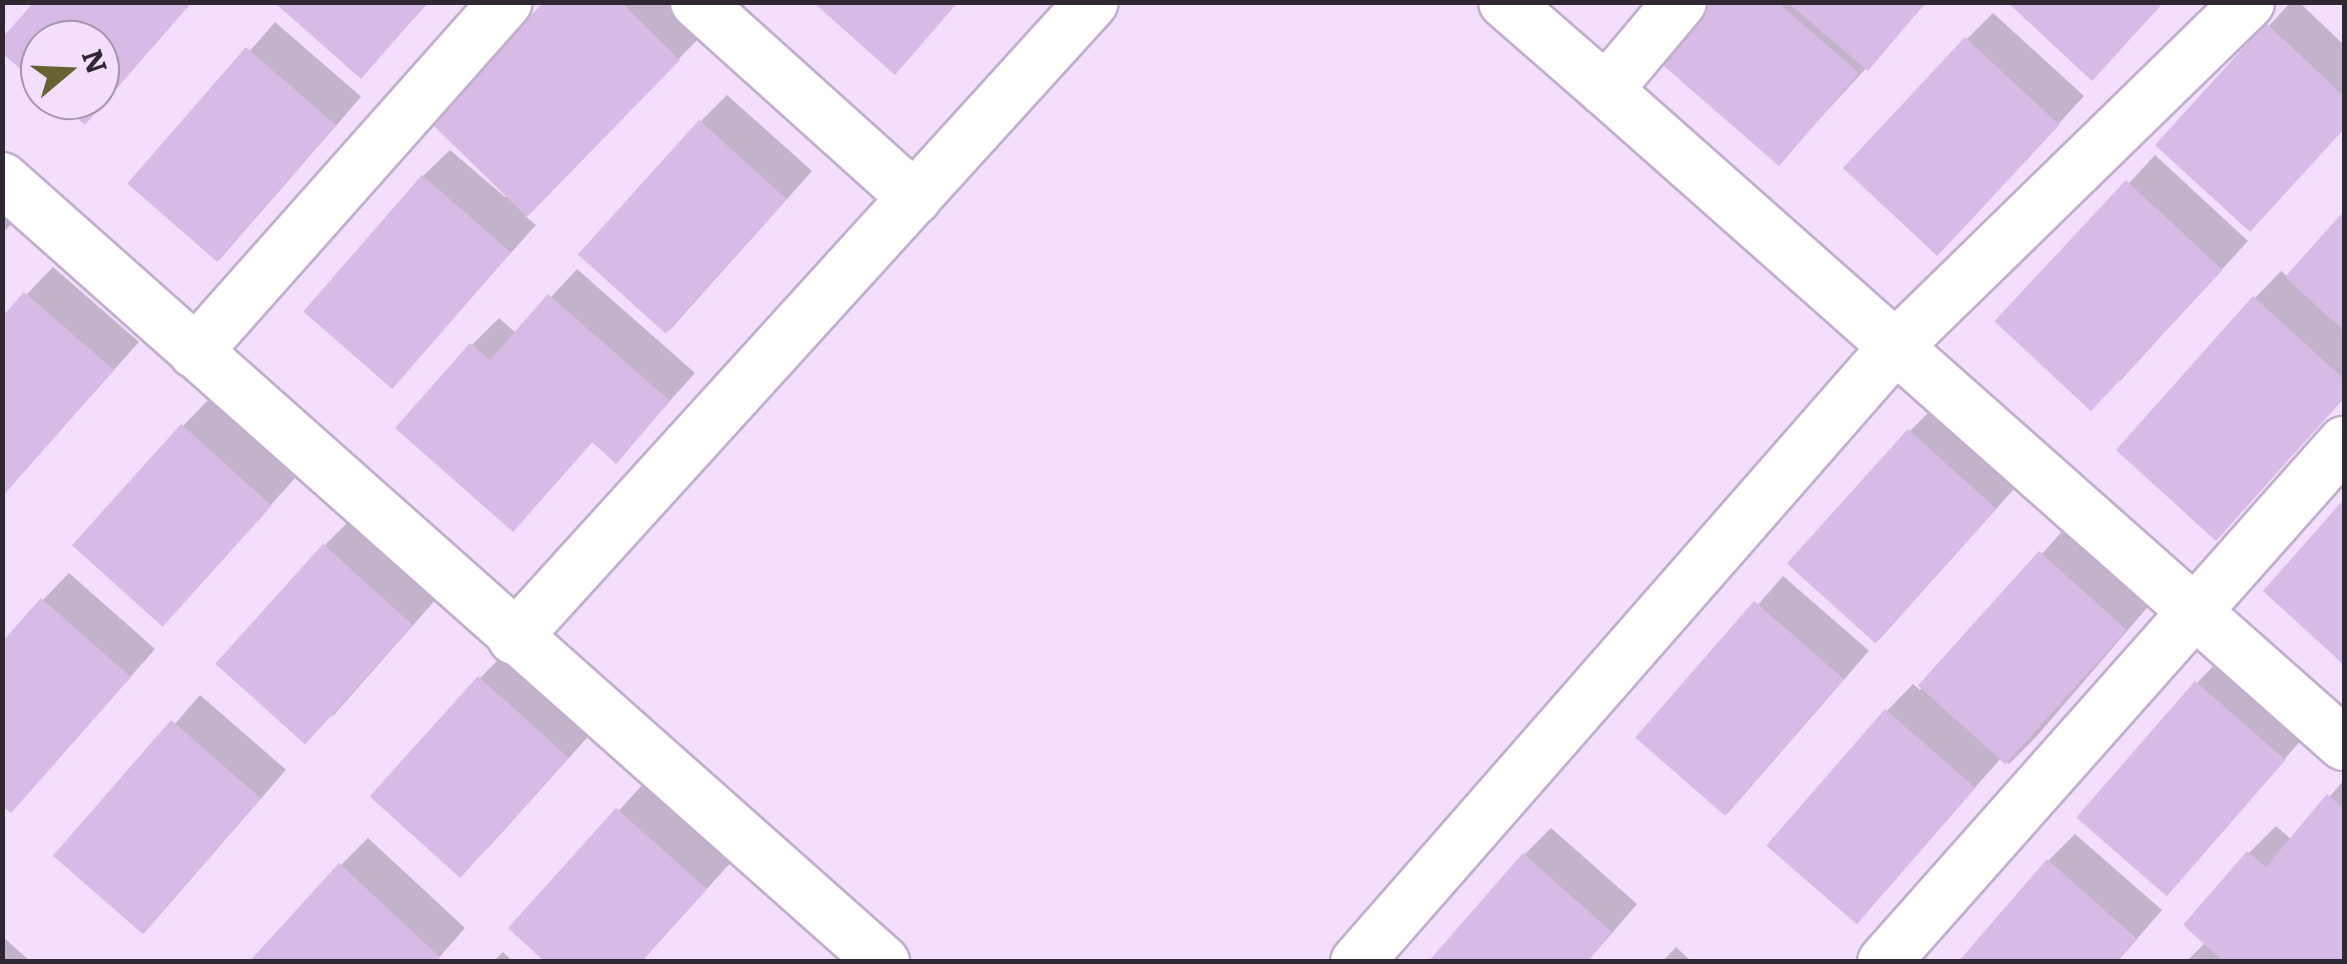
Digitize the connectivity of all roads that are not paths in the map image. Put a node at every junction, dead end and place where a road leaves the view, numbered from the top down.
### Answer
1 (506, 2) edge
2 (697, 2) edge
3 (1092, 2) edge
4 (1505, 2) edge
5 (1680, 2) edge
6 (2248, 2) edge
7 (1606, 90) junction
8 (2, 179) edge
9 (915, 198) junction
10 (1896, 346) junction
11 (195, 352) junction
12 (2344, 443) edge
13 (2192, 610) junction
14 (514, 638) junction
15 (2344, 744) edge
16 (850, 951) edge
17 (1357, 962) edge
18 (1884, 962) edge

1 - 11 street
2 - 9 street
3 - 9 street
4 - 7 street
5 - 7 street
6 - 10 street
7 - 10 street
8 - 11 street
9 - 14 street
10 - 13 street
10 - 17 street
11 - 14 street
12 - 13 street
13 - 15 street
13 - 18 street
14 - 16 street

